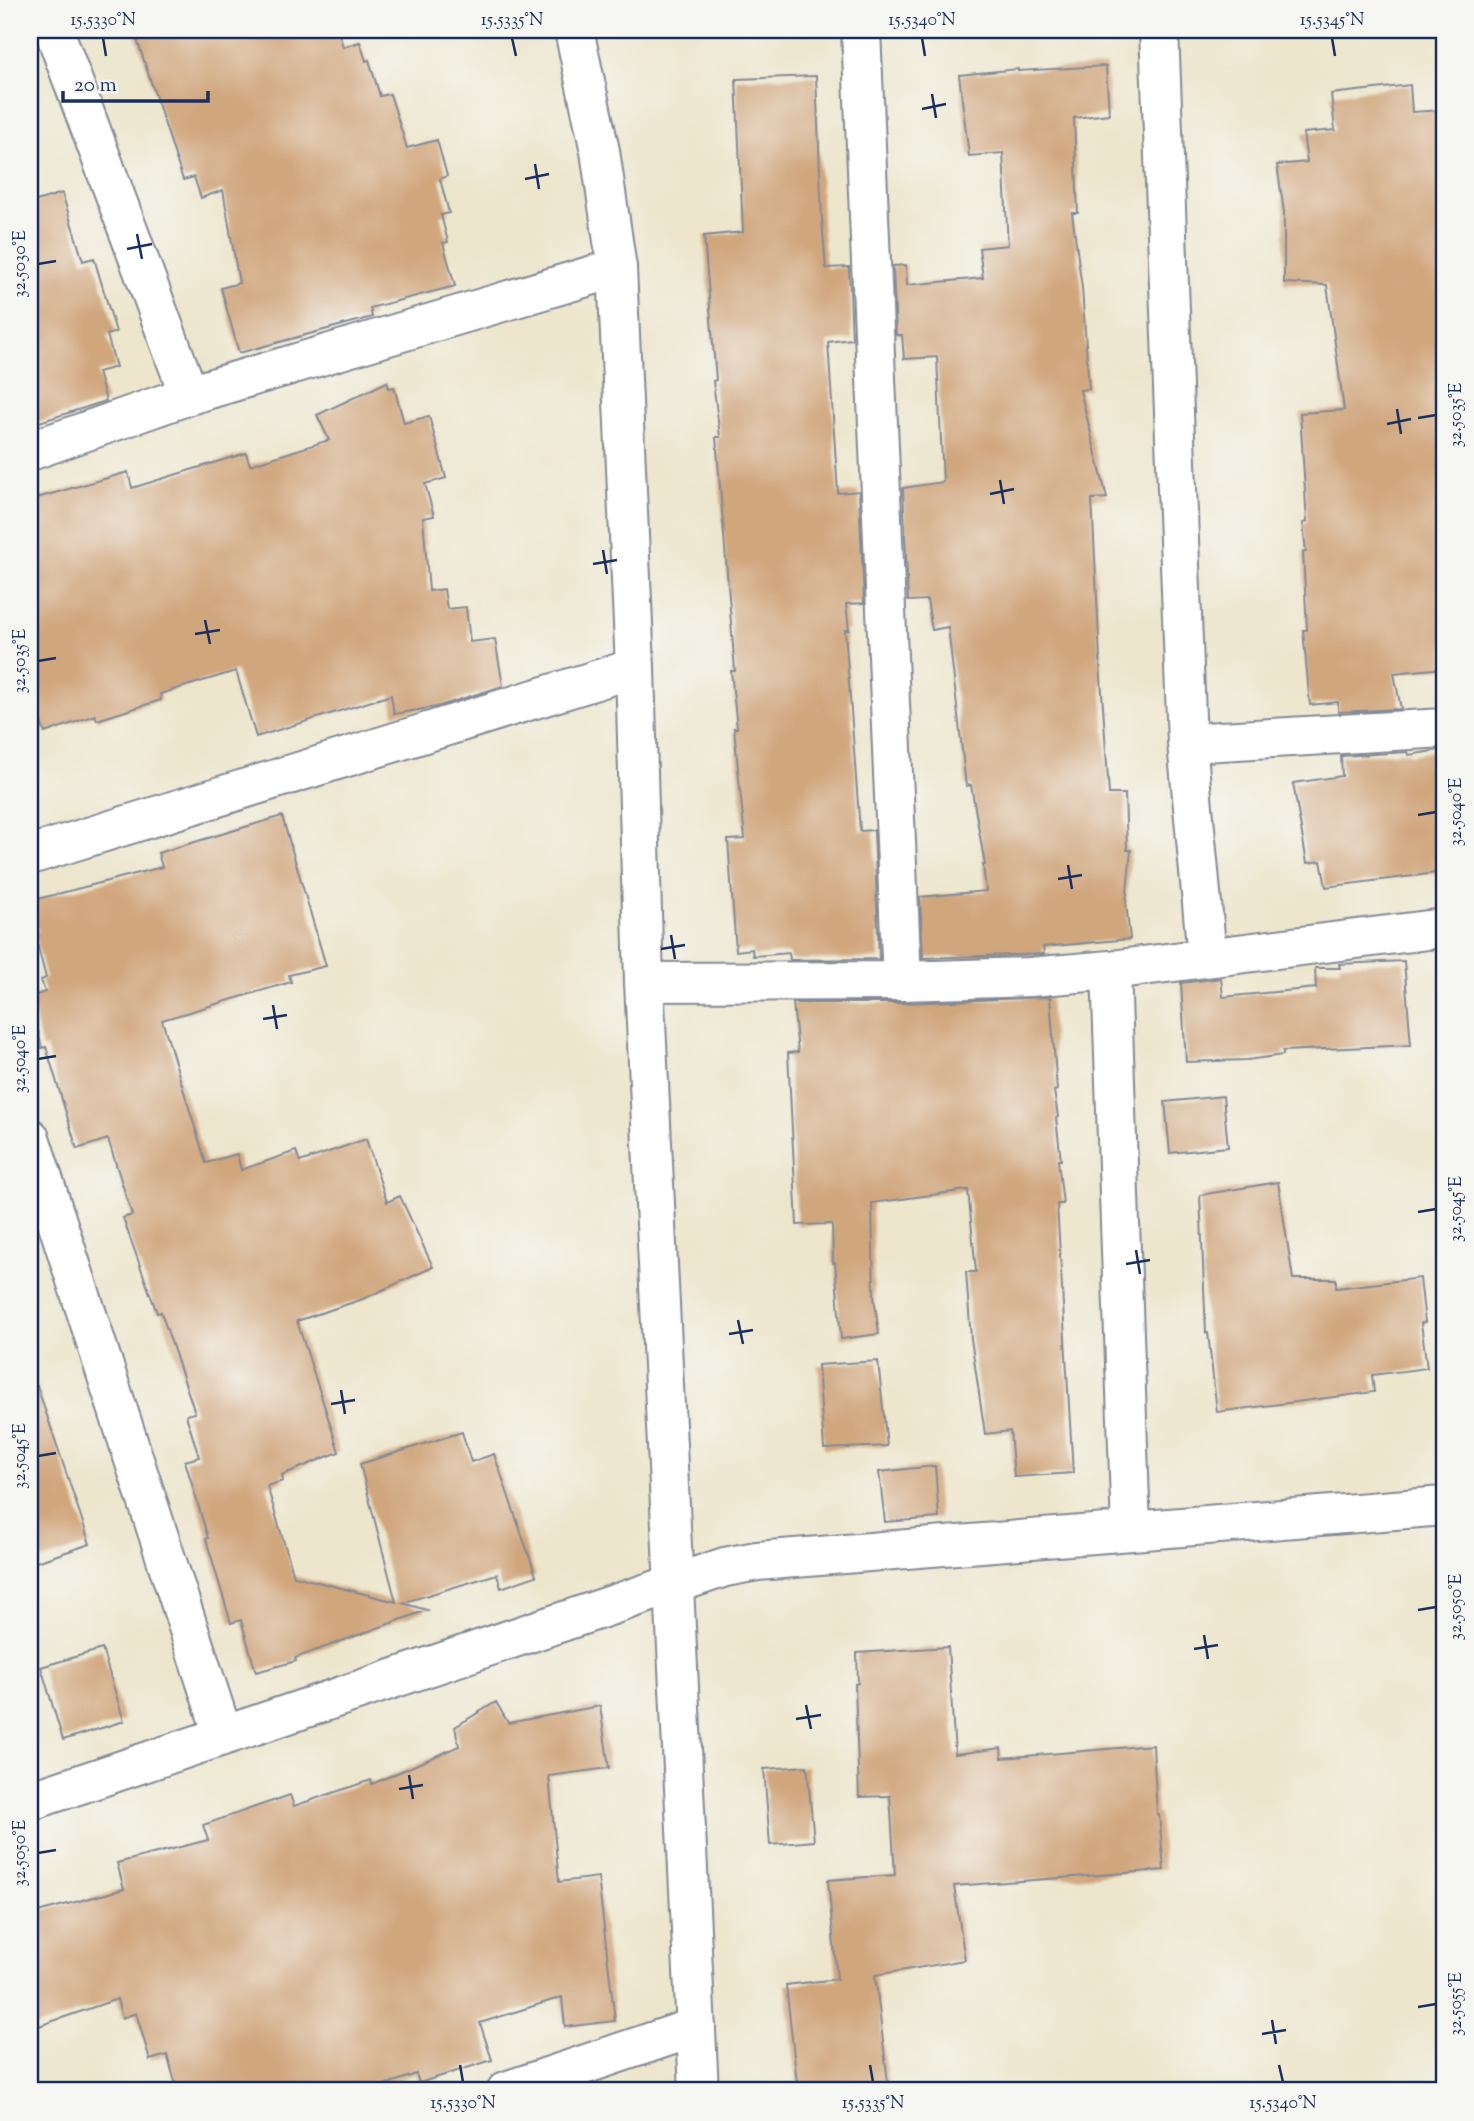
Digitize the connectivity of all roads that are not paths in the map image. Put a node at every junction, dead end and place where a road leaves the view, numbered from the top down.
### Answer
1 (574, 30) edge
2 (861, 30) edge
3 (1159, 30) edge
4 (48, 45) edge
5 (617, 268) junction
6 (189, 395) junction
7 (30, 451) edge
8 (635, 668) junction
9 (1444, 728) edge
10 (1187, 743) junction
11 (30, 855) edge
12 (1444, 928) edge
13 (1207, 957) junction
14 (1111, 970) junction
15 (902, 981) junction
16 (644, 982) junction
17 (30, 1138) edge
18 (1444, 1506) edge
19 (1131, 1531) junction
20 (674, 1582) junction
21 (223, 1735) junction
22 (30, 1801) edge
23 (696, 2027) junction
24 (506, 2091) edge
25 (699, 2091) edge

1 - 5 street
2 - 15 street
3 - 10 street
4 - 6 street
5 - 6 street
5 - 8 street
6 - 7 street
8 - 11 street
8 - 16 street
9 - 10 street
10 - 13 street
12 - 13 street
13 - 14 street
14 - 15 street
14 - 19 street
15 - 16 street
16 - 20 street
17 - 21 street
18 - 19 street
19 - 20 street
20 - 21 street
20 - 23 street
21 - 22 street
23 - 24 street
23 - 25 street

